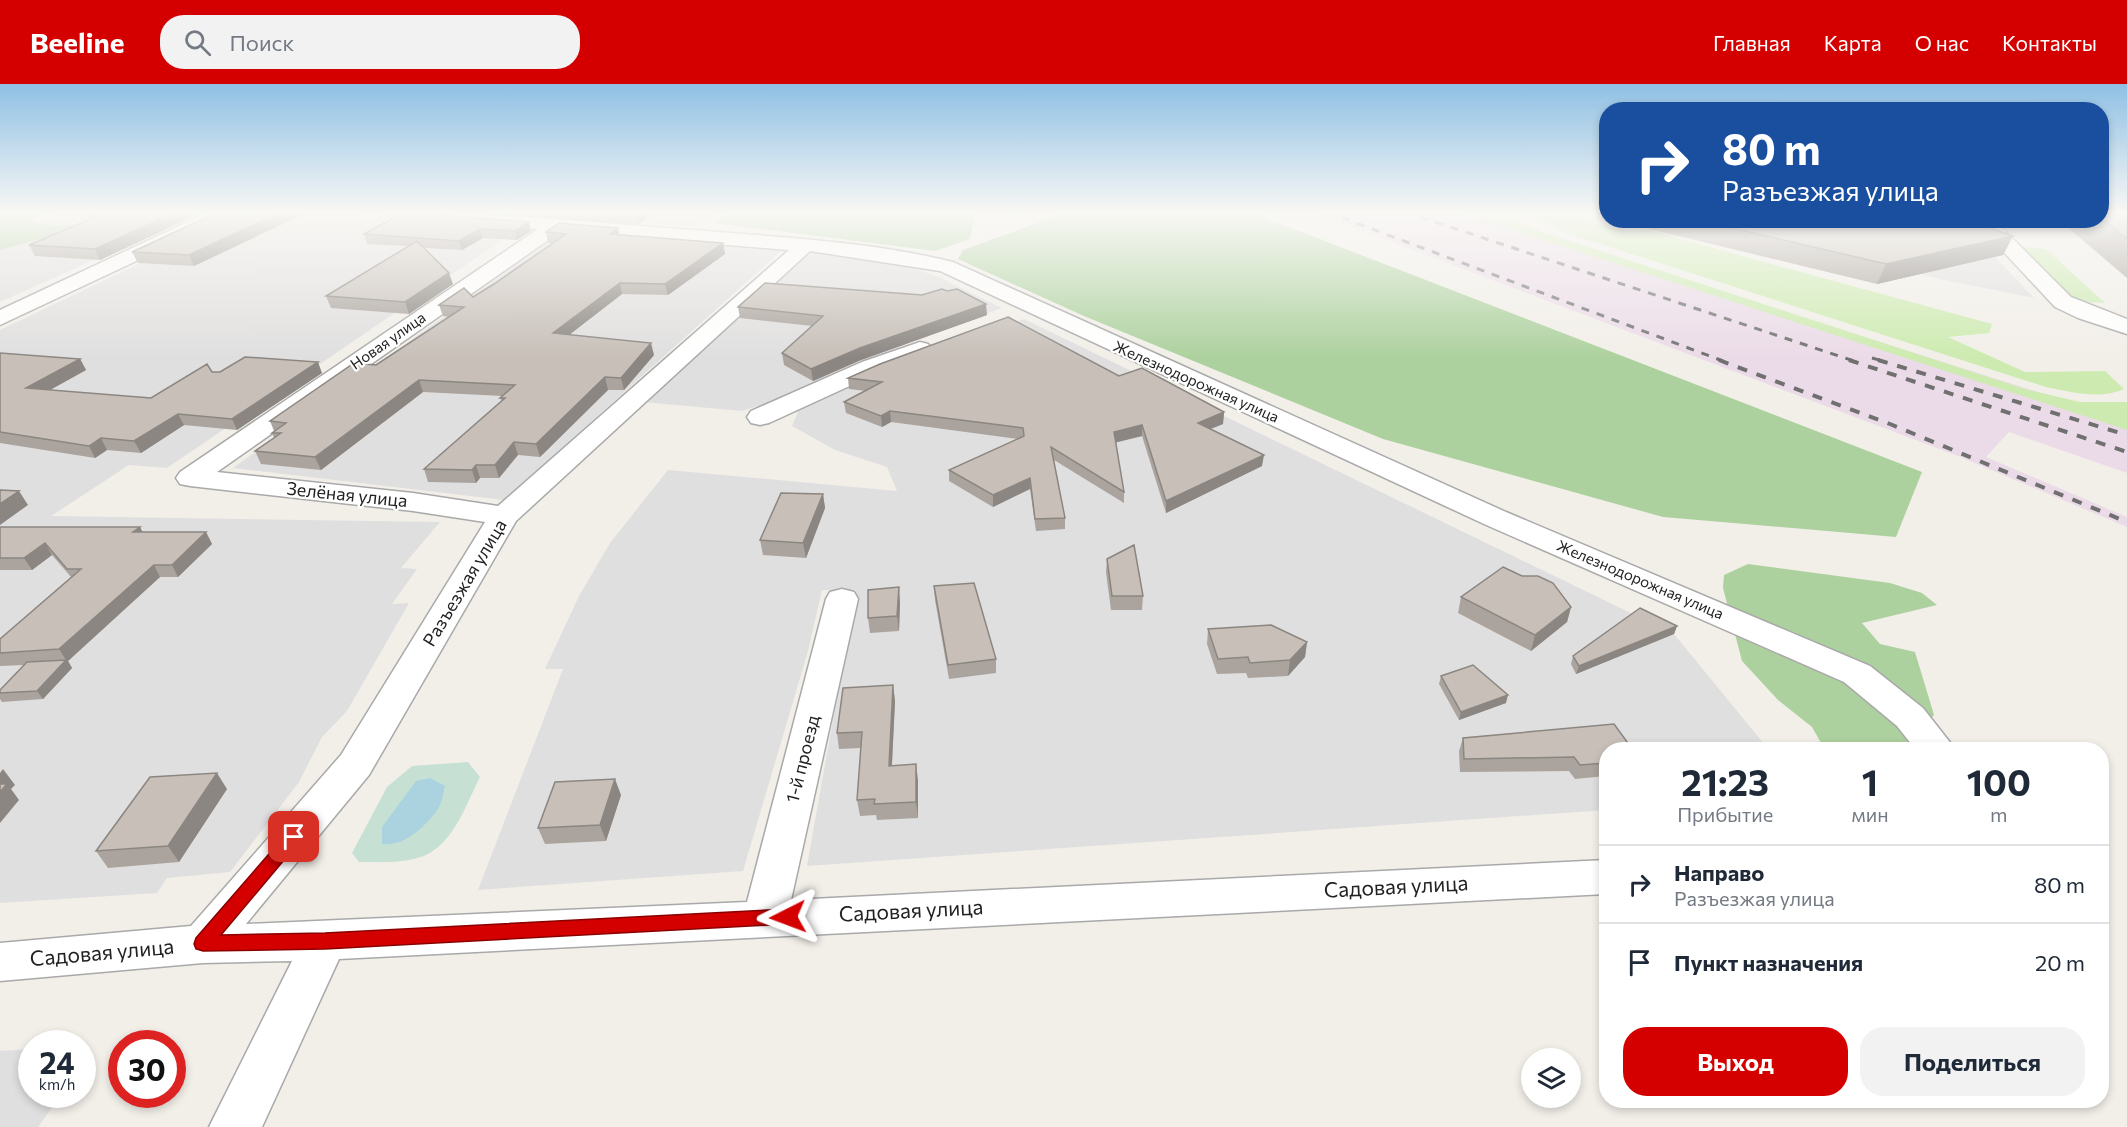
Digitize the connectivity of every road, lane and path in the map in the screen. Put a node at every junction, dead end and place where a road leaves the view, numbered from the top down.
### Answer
1 (122, 261) edge
2 (505, 261) edge
3 (789, 261) edge
4 (921, 261) edge
5 (2023, 261) edge
6 (1034, 308) junction
7 (0, 318) edge
8 (1002, 320) edge
9 (2127, 327) edge
10 (936, 344) edge
11 (760, 417) dead end
12 (190, 478) joint
13 (504, 516) junction
14 (842, 599) dead end
15 (1930, 742) edge
16 (1599, 877) edge
17 (765, 918) junction
18 (325, 941) junction
19 (203, 944) junction
20 (0, 962) edge
21 (235, 1127) edge

1 - 7 street
2 - 12 street, Новая улица
3 - 13 street, Разъезжая улица
4 - 6 street, Железнодорожная улица
5 - 9 street
6 - 8 street
6 - 15 street, Железнодорожная улица
10 - 11 street
12 - 13 street, Зелёная улица
13 - 19 street, Разъезжая улица
14 - 17 street, 1-й проезд
16 - 17 street, Садовая улица
17 - 18 street, Садовая улица
18 - 19 street, Садовая улица
18 - 21 street
19 - 20 street, Садовая улица

